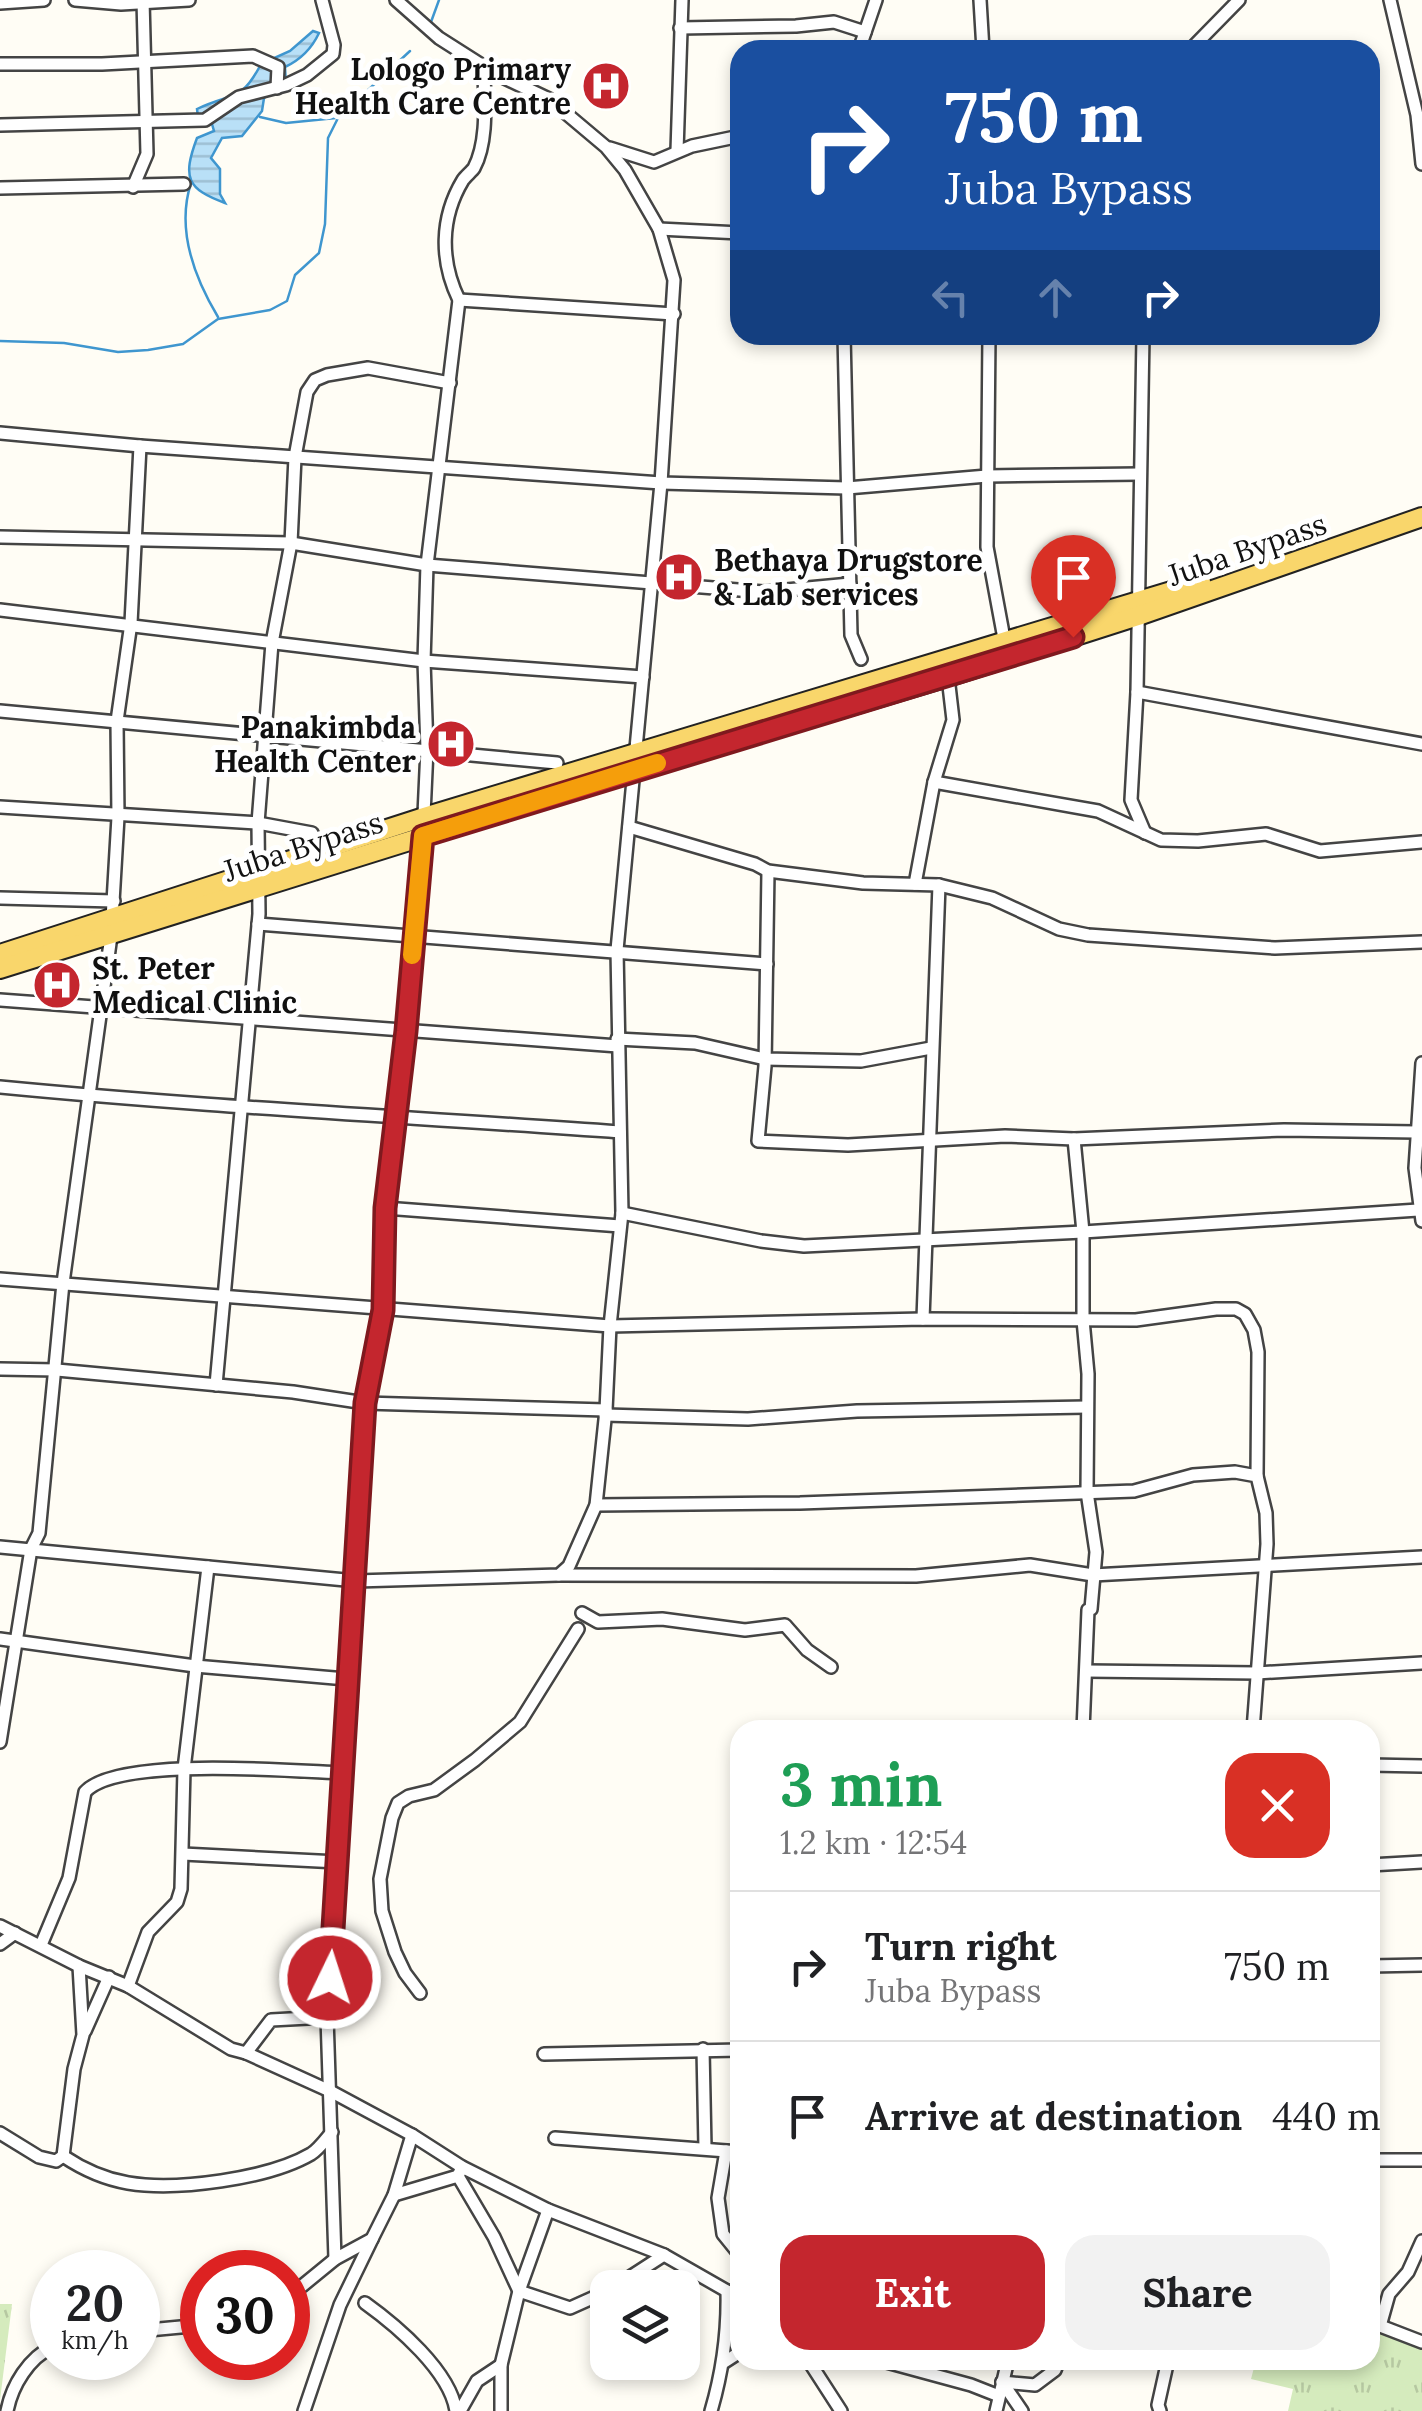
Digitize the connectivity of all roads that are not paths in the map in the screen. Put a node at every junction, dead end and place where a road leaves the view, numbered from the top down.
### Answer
1 (44, 0) edge
2 (75, 0) edge
3 (189, 0) edge
4 (322, 0) edge
5 (396, 0) edge
6 (682, 0) edge
7 (876, 0) edge
8 (980, 0) edge
9 (1239, 0) edge
10 (1390, 0) edge
11 (143, 1) edge
12 (0, 3) edge
13 (680, 28) junction
14 (865, 32) junction
15 (862, 40) edge
16 (982, 40) edge
17 (1200, 40) edge
18 (144, 62) junction
19 (0, 64) edge
20 (484, 66) junction
21 (278, 88) junction
22 (146, 122) junction
23 (0, 126) edge
24 (730, 139) edge
25 (606, 147) junction
26 (678, 152) junction
27 (1422, 164) edge
28 (184, 184) dead end
29 (133, 187) junction
30 (0, 188) edge
31 (659, 229) junction
32 (730, 233) edge
33 (459, 300) junction
34 (674, 314) junction
35 (844, 345) edge
36 (989, 345) edge
37 (1143, 345) edge
38 (450, 383) junction
39 (0, 433) edge
40 (140, 446) junction
41 (295, 457) junction
42 (439, 466) junction
43 (1140, 474) junction
44 (987, 476) junction
45 (661, 483) junction
46 (847, 488) junction
47 (1422, 516) edge
48 (0, 537) edge
49 (136, 539) junction
50 (291, 543) junction
51 (426, 565) junction
52 (651, 583) junction
53 (850, 584) junction
54 (1138, 608) junction
55 (0, 610) edge
56 (131, 623) junction
57 (272, 643) junction
58 (1006, 650) junction
59 (861, 659) dead end
60 (424, 661) junction
61 (643, 677) junction
62 (948, 677) junction
63 (1137, 692) junction
64 (0, 711) edge
65 (117, 721) junction
66 (264, 738) junction
67 (1422, 744) edge
68 (428, 749) junction
69 (557, 762) dead end
70 (634, 762) junction
71 (934, 782) junction
72 (0, 807) edge
73 (118, 817) junction
74 (258, 824) junction
75 (423, 826) junction
76 (628, 828) junction
77 (312, 833) dead end
78 (1145, 833) junction
79 (1422, 842) edge
80 (768, 871) junction
81 (259, 880) junction
82 (915, 884) junction
83 (939, 885) junction
84 (0, 898) edge
85 (112, 918) junction
86 (258, 924) junction
87 (413, 935) junction
88 (1422, 942) edge
89 (617, 950) junction
90 (0, 954) edge
91 (767, 964) junction
92 (0, 969) edge
93 (0, 1000) edge
94 (100, 1010) junction
95 (250, 1017) junction
96 (406, 1031) junction
97 (617, 1043) junction
98 (931, 1048) junction
99 (765, 1060) junction
100 (1422, 1063) edge
101 (0, 1087) edge
102 (88, 1096) junction
103 (241, 1110) junction
104 (395, 1115) junction
105 (620, 1132) junction
106 (1416, 1132) junction
107 (1074, 1139) junction
108 (930, 1140) junction
109 (385, 1208) junction
110 (1420, 1215) edge
111 (621, 1219) junction
112 (1083, 1232) junction
113 (924, 1240) junction
114 (0, 1279) edge
115 (63, 1283) junction
116 (224, 1297) junction
117 (383, 1310) junction
118 (923, 1319) junction
119 (1084, 1320) junction
120 (610, 1326) junction
121 (0, 1369) edge
122 (57, 1370) junction
123 (216, 1385) junction
124 (365, 1403) junction
125 (1087, 1407) junction
126 (605, 1412) junction
127 (1258, 1476) junction
128 (1086, 1492) junction
129 (596, 1505) junction
130 (0, 1547) edge
131 (31, 1548) junction
132 (1422, 1556) edge
133 (208, 1567) junction
134 (1264, 1567) junction
135 (1093, 1575) junction
136 (559, 1576) junction
137 (356, 1581) junction
138 (582, 1613) dead end
139 (578, 1628) dead end
140 (0, 1639) edge
141 (16, 1640) junction
142 (1422, 1662) edge
143 (195, 1666) junction
144 (831, 1667) dead end
145 (1088, 1670) junction
146 (1257, 1674) junction
147 (346, 1679) junction
148 (1085, 1720) edge
149 (1254, 1720) edge
150 (0, 1742) edge
151 (1380, 1765) edge
152 (1422, 1766) edge
153 (184, 1769) junction
154 (342, 1772) junction
155 (184, 1854) junction
156 (338, 1862) junction
157 (1422, 1862) edge
158 (1380, 1864) edge
159 (0, 1926) edge
160 (15, 1933) junction
161 (0, 1944) edge
162 (41, 1946) junction
163 (1422, 1965) edge
164 (79, 1966) junction
165 (1380, 1966) edge
166 (109, 1977) junction
167 (128, 1986) junction
168 (420, 1993) dead end
169 (327, 2017) junction
170 (83, 2035) junction
171 (703, 2049) junction
172 (730, 2050) edge
173 (246, 2052) junction
174 (544, 2054) dead end
175 (332, 2092) junction
176 (332, 2132) junction
177 (0, 2134) edge
178 (412, 2134) junction
179 (555, 2138) dead end
180 (705, 2148) junction
181 (730, 2152) edge
182 (63, 2156) junction
183 (1380, 2160) edge
184 (1422, 2160) edge
185 (730, 2161) edge
186 (460, 2172) junction
187 (394, 2195) junction
188 (548, 2210) junction
189 (372, 2239) junction
190 (1422, 2241) edge
191 (730, 2242) edge
192 (664, 2255) junction
193 (335, 2259) junction
194 (640, 2270) edge
195 (310, 2279) edge
196 (519, 2291) junction
197 (727, 2291) junction
198 (730, 2294) edge
199 (590, 2298) edge
200 (365, 2303) dead end
201 (1380, 2313) edge
202 (1380, 2326) edge
203 (1422, 2342) edge
204 (730, 2359) edge
205 (30, 2364) edge
206 (501, 2365) junction
207 (719, 2366) junction
208 (815, 2370) edge
209 (916, 2370) edge
210 (1005, 2370) edge
211 (1055, 2370) edge
212 (1166, 2370) edge
213 (1002, 2382) junction
214 (999, 2396) junction
215 (7, 2411) edge
216 (304, 2411) edge
217 (458, 2411) edge
218 (501, 2411) edge
219 (711, 2411) edge
220 (842, 2411) edge
221 (996, 2411) edge
222 (1022, 2411) edge
223 (1160, 2411) edge

1 - 12 street
2 - 11 street
3 - 11 street
4 - 21 street
5 - 20 street
6 - 13 street
7 - 14 street
8 - 16 street
9 - 17 street
10 - 27 street
11 - 18 street
13 - 14 street
13 - 26 street
14 - 15 street
18 - 19 street
18 - 21 street
18 - 22 street
20 - 25 street
20 - 33 street
21 - 22 street
22 - 23 street
22 - 29 street
24 - 26 street
25 - 26 street
25 - 31 street
28 - 29 street
29 - 30 street
31 - 32 street
31 - 34 street
33 - 34 street
33 - 38 street
34 - 45 street
35 - 46 street
36 - 44 street
37 - 43 street
38 - 41 street
38 - 42 street
39 - 40 street
40 - 41 street
40 - 49 street
41 - 42 street
41 - 50 street
42 - 45 street
42 - 51 street
43 - 44 street
43 - 54 street
44 - 46 street
44 - 58 street
45 - 46 street
45 - 52 street
46 - 53 street
47 - 54 main road, Juba Bypass
48 - 49 street
49 - 50 street
49 - 56 street
50 - 51 street
50 - 57 street
51 - 52 street
51 - 60 street
52 - 53 street
52 - 61 street
53 - 59 street
54 - 58 main road, Juba Bypass
54 - 63 street
55 - 56 street
56 - 57 street
56 - 65 street
57 - 60 street
57 - 66 street
58 - 62 main road, Juba Bypass
58 - 70 main road, Juba Bypass
60 - 61 street
60 - 68 street
61 - 70 street
62 - 70 main road, Juba Bypass
62 - 71 street
63 - 67 street
63 - 78 street
64 - 65 street
65 - 66 street
65 - 73 street
66 - 68 street
66 - 74 street
68 - 69 street
68 - 75 street
70 - 75 main road, Juba Bypass
70 - 76 street
71 - 78 street
71 - 82 street
72 - 73 street
73 - 74 street
73 - 85 street
74 - 77 street
74 - 81 street
75 - 81 main road, Juba Bypass
75 - 87 street
76 - 80 street
76 - 89 street
78 - 79 street
80 - 82 street
80 - 91 street
81 - 85 main road, Juba Bypass
81 - 86 street
82 - 83 street
83 - 88 street
83 - 98 street
84 - 85 street
85 - 90 main road, Juba Bypass
85 - 92 main road, Juba Bypass
85 - 94 street
86 - 87 street
86 - 95 street
87 - 89 street
87 - 96 street
89 - 91 street
89 - 97 street
91 - 99 street
93 - 94 street
94 - 95 street
94 - 102 street
95 - 96 street
95 - 103 street
96 - 97 street
96 - 104 street
97 - 99 street
97 - 105 street
98 - 99 street
98 - 108 street
99 - 108 street
100 - 106 street
101 - 102 street
102 - 103 street
102 - 115 street
103 - 104 street
103 - 116 street
104 - 105 street
104 - 109 street
105 - 111 street
106 - 107 street
106 - 110 street
107 - 108 street
107 - 112 street
108 - 113 street
109 - 111 street
109 - 117 street
110 - 112 street
111 - 113 street
111 - 120 street
112 - 113 street
112 - 119 street
113 - 118 street
114 - 115 street
115 - 116 street
115 - 122 street
116 - 117 street
116 - 123 street
117 - 120 street
117 - 124 street
118 - 119 street
118 - 120 street
119 - 125 street
119 - 127 street
120 - 126 street
121 - 122 street
122 - 123 street
122 - 131 street
123 - 124 street
124 - 126 street
124 - 137 street
125 - 126 street
125 - 128 street
126 - 129 street
127 - 128 street
127 - 134 street
128 - 129 street
128 - 135 street
129 - 136 street
130 - 131 street
131 - 133 street
131 - 141 street
132 - 134 street
133 - 137 street
133 - 143 street
134 - 135 street
134 - 146 street
135 - 136 street
135 - 145 street
136 - 137 street
137 - 147 street
138 - 144 street
139 - 168 street
140 - 141 street
141 - 143 street
141 - 150 street
142 - 146 street
143 - 147 street
143 - 153 street
145 - 146 street
145 - 148 street
146 - 149 street
147 - 154 street
151 - 152 street
153 - 154 street
153 - 155 street
153 - 162 street
154 - 156 street
155 - 156 street
155 - 167 street
156 - 169 street
157 - 158 street
159 - 160 street
160 - 161 street
160 - 162 street
162 - 164 street
163 - 165 street
164 - 166 street
164 - 170 street
166 - 167 street
166 - 170 street
167 - 173 street
169 - 173 street
169 - 175 street
170 - 182 street
171 - 172 street
171 - 174 street
171 - 180 street
173 - 175 street
175 - 176 street
175 - 178 street
176 - 182 street
176 - 193 street
177 - 182 street
178 - 186 street
178 - 187 street
179 - 180 street
180 - 181 street
183 - 184 street
185 - 191 street
186 - 187 street
186 - 188 street
186 - 196 street
187 - 189 street
188 - 192 street
188 - 196 street
189 - 193 street
189 - 216 street
190 - 201 street
192 - 194 street
192 - 197 street
193 - 195 street
196 - 199 street
196 - 206 street
197 - 198 street
197 - 207 street
200 - 217 street
202 - 203 street
204 - 207 street
205 - 215 street
206 - 217 street
206 - 218 street
207 - 219 street
208 - 220 street
209 - 214 street
210 - 213 street
211 - 213 street
212 - 223 street
213 - 214 street
213 - 222 street
214 - 221 street

